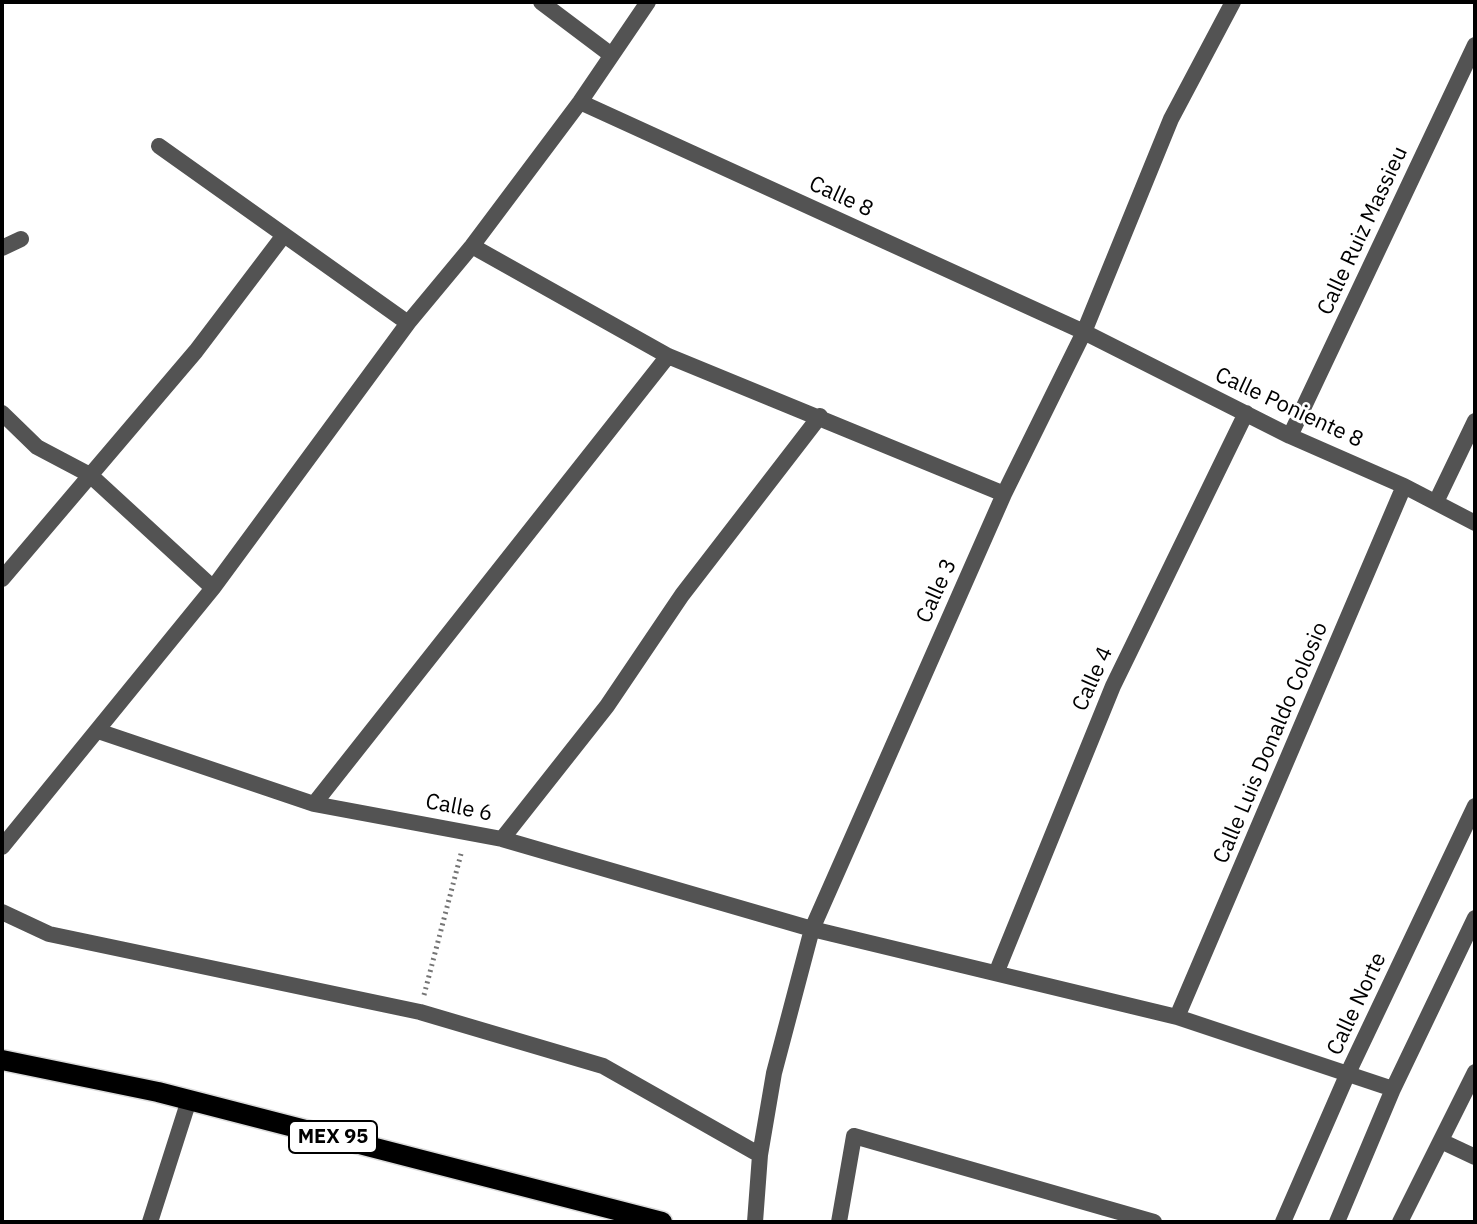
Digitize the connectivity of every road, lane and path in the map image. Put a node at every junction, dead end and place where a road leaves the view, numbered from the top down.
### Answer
1 (541, 2) edge
2 (648, 2) edge
3 (1233, 2) edge
4 (1475, 45) edge
5 (610, 54) junction
6 (580, 102) junction
7 (159, 146) dead end
8 (284, 235) junction
9 (21, 239) dead end
10 (472, 246) junction
11 (2, 248) edge
12 (408, 323) junction
13 (1084, 332) junction
14 (668, 356) junction
15 (2, 413) edge
16 (1246, 413) junction
17 (820, 416) junction
18 (1475, 421) edge
19 (1290, 436) junction
20 (90, 475) junction
21 (1404, 486) junction
22 (1004, 494) junction
23 (1436, 502) junction
24 (1475, 523) edge
25 (2, 579) edge
26 (213, 588) junction
27 (98, 731) junction
28 (314, 804) junction
29 (1475, 806) edge
30 (467, 831) junction
31 (502, 839) junction
32 (2, 847) edge
33 (2, 912) edge
34 (1475, 918) edge
35 (812, 929) junction
36 (997, 971) junction
37 (420, 1012) junction
38 (1177, 1017) junction
39 (2, 1060) edge
40 (1475, 1072) edge
41 (1348, 1073) junction
42 (1393, 1089) junction
43 (189, 1100) junction
44 (1441, 1141) junction
45 (760, 1155) junction
46 (1475, 1157) edge
47 (1405, 1221) edge
48 (150, 1222) edge
49 (662, 1222) edge
50 (755, 1222) edge
51 (839, 1222) edge
52 (1154, 1222) edge
53 (1283, 1222) edge
54 (1337, 1222) edge

1 - 5 street
2 - 5 street
3 - 13 street, Calle 3
4 - 19 street, Calle Ruiz Massieu
5 - 6 street
6 - 10 street
6 - 13 street, Calle 8
7 - 8 street
8 - 12 street
8 - 20 street
9 - 11 street
10 - 12 street
10 - 14 street
12 - 26 street
13 - 16 street, Calle Poniente 8
13 - 22 street, Calle 3
14 - 17 street
14 - 28 street
15 - 20 street
16 - 19 street, Calle Poniente 8
16 - 36 street, Calle 4
17 - 22 street
17 - 31 street
18 - 23 street
19 - 21 street, Calle Poniente 8
20 - 25 street
20 - 26 street
21 - 23 street, Calle Poniente 8
21 - 38 street, Calle Luis Donaldo Colosio
22 - 35 street, Calle 3
23 - 24 street, Calle Poniente 8
26 - 27 street
27 - 28 street, Calle 6
27 - 32 street
28 - 30 street, Calle 6
29 - 41 street, Calle Norte
30 - 31 street, Calle 6
30 - 37 path
31 - 35 street, Calle 6
33 - 37 street
34 - 42 street
35 - 36 street, Calle 6
35 - 45 street, Calle 3
36 - 38 street, Calle 6
37 - 45 street
38 - 41 street, Calle 6
39 - 43 main road, MEX 95
40 - 44 street
41 - 42 street, Calle 6
41 - 53 street, Calle Norte
42 - 54 street
43 - 48 street
43 - 49 main road, MEX 95
44 - 46 street
44 - 47 street
45 - 50 street, Calle 3
51 - 52 street

